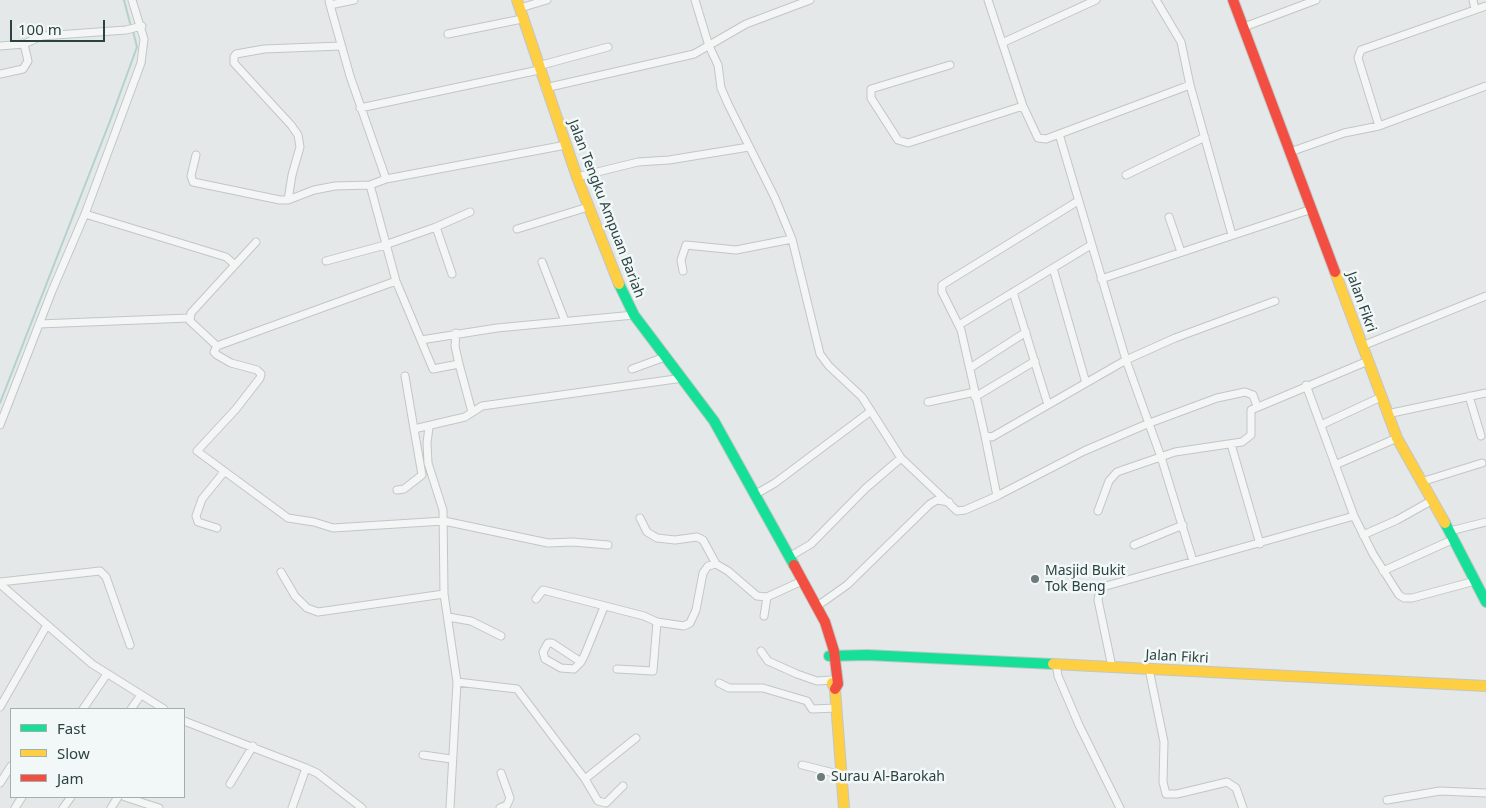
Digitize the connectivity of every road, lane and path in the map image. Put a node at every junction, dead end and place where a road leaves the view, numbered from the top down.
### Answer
1 (132, 0) edge
2 (354, 0) edge
3 (547, 0) edge
4 (695, 0) edge
5 (810, 0) edge
6 (988, 0) edge
7 (1096, 0) edge
8 (1156, 0) edge
9 (1233, 0) edge
10 (1316, 0) edge
11 (1473, 0) edge
12 (330, 2) edge
13 (518, 4) edge
14 (1486, 6) edge
15 (1475, 9) junction
16 (522, 19) junction
17 (140, 27) junction
18 (1244, 27) junction
19 (448, 34) dead end
20 (1002, 43) junction
21 (24, 44) junction
22 (0, 46) edge
23 (341, 46) junction
24 (709, 46) junction
25 (608, 47) dead end
26 (950, 65) dead end
27 (538, 68) junction
28 (0, 74) edge
29 (1190, 86) junction
30 (1486, 86) edge
31 (545, 88) junction
32 (1023, 106) junction
33 (360, 108) junction
34 (1379, 126) junction
35 (1059, 134) junction
36 (1205, 138) junction
37 (566, 145) junction
38 (749, 147) junction
39 (1290, 152) junction
40 (196, 154) dead end
41 (1126, 175) dead end
42 (577, 177) junction
43 (386, 180) junction
44 (370, 185) junction
45 (288, 200) junction
46 (1078, 201) junction
47 (588, 207) junction
48 (1312, 209) junction
49 (470, 212) dead end
50 (85, 214) junction
51 (1169, 217) dead end
52 (436, 227) junction
53 (517, 229) dead end
54 (1232, 235) junction
55 (792, 239) junction
56 (256, 242) dead end
57 (385, 245) junction
58 (1091, 245) junction
59 (1180, 252) junction
60 (326, 261) dead end
61 (542, 262) dead end
62 (235, 264) junction
63 (1052, 268) junction
64 (683, 270) dead end
65 (452, 274) dead end
66 (1101, 279) junction
67 (396, 281) junction
68 (1013, 292) junction
69 (1486, 296) edge
70 (1275, 301) dead end
71 (634, 315) junction
72 (189, 318) junction
73 (565, 321) junction
74 (39, 324) junction
75 (959, 325) junction
76 (1026, 332) junction
77 (456, 333) junction
78 (421, 340) junction
79 (217, 346) junction
80 (1362, 346) junction
81 (665, 357) junction
82 (1126, 360) junction
83 (1035, 361) junction
84 (1368, 361) junction
85 (459, 364) junction
86 (970, 368) junction
87 (632, 369) dead end
88 (405, 376) dead end
89 (683, 378) junction
90 (1086, 383) junction
91 (1306, 385) junction
92 (1486, 393) edge
93 (975, 394) junction
94 (1469, 396) junction
95 (1381, 397) junction
96 (928, 402) dead end
97 (1048, 405) junction
98 (1257, 406) junction
99 (870, 411) junction
100 (472, 412) junction
101 (1387, 414) junction
102 (1147, 424) junction
103 (0, 425) edge
104 (1321, 425) junction
105 (429, 428) junction
106 (414, 429) junction
107 (985, 436) junction
108 (1481, 436) dead end
109 (1397, 438) junction
110 (1231, 444) junction
111 (1160, 456) junction
112 (901, 458) junction
113 (1482, 464) dead end
114 (1335, 465) junction
115 (224, 472) junction
116 (1421, 482) junction
117 (935, 488) junction
118 (396, 490) dead end
119 (756, 494) junction
120 (997, 496) junction
121 (1431, 500) junction
122 (949, 502) junction
123 (930, 504) junction
124 (1098, 511) dead end
125 (1354, 516) junction
126 (640, 518) dead end
127 (444, 521) junction
128 (1486, 522) edge
129 (1183, 525) junction
130 (217, 528) dead end
131 (1363, 535) junction
132 (1452, 535) junction
133 (1134, 544) dead end
134 (1260, 544) junction
135 (608, 545) dead end
136 (789, 557) junction
137 (1193, 561) junction
138 (716, 564) junction
139 (1383, 570) junction
140 (281, 572) dead end
141 (802, 581) junction
142 (1475, 581) junction
143 (0, 585) edge
144 (444, 594) junction
145 (767, 597) junction
146 (536, 599) dead end
147 (1486, 602) edge
148 (604, 607) junction
149 (816, 607) junction
150 (764, 616) dead end
151 (448, 617) junction
152 (657, 622) junction
153 (47, 625) junction
154 (501, 636) dead end
155 (130, 645) dead end
156 (761, 651) dead end
157 (831, 654) junction
158 (867, 655) junction
159 (856, 656) junction
160 (581, 662) junction
161 (1056, 663) junction
162 (1112, 667) junction
163 (617, 669) dead end
164 (1149, 669) junction
165 (107, 674) junction
166 (457, 682) junction
167 (719, 683) dead end
168 (835, 684) junction
169 (1486, 686) edge
170 (0, 689) edge
171 (9, 691) junction
172 (141, 695) junction
173 (0, 707) edge
174 (83, 708) edge
175 (132, 708) edge
176 (162, 708) edge
177 (837, 708) junction
178 (185, 721) edge
179 (636, 738) dead end
180 (253, 746) junction
181 (424, 755) dead end
182 (452, 759) junction
183 (802, 765) dead end
184 (10, 768) edge
185 (306, 768) junction
186 (501, 773) dead end
187 (842, 775) junction
188 (586, 779) junction
189 (0, 783) edge
190 (230, 784) dead end
191 (623, 786) dead end
192 (1486, 793) edge
193 (128, 798) edge
194 (1387, 800) dead end
195 (159, 808) edge
196 (292, 808) edge
197 (362, 808) edge
198 (450, 808) edge
199 (500, 808) edge
200 (844, 808) edge
201 (1120, 808) edge
202 (1243, 808) edge

1 - 17 street
2 - 12 street
3 - 13 street
4 - 24 street
5 - 24 street
6 - 20 street
7 - 20 street
8 - 29 street
9 - 18 street, Jalan Fikri
10 - 18 street
11 - 15 street
12 - 23 street
13 - 16 street, Jalan Tengku Ampuan Bariah
14 - 15 street
15 - 34 street
16 - 19 street
16 - 27 street, Jalan Tengku Ampuan Bariah
17 - 21 street
17 - 50 street
18 - 39 street, Jalan Fikri
20 - 32 street
21 - 22 street
21 - 28 street
23 - 33 street
23 - 45 street
24 - 31 street
24 - 38 street
25 - 27 street
26 - 32 street
27 - 31 street, Jalan Tengku Ampuan Bariah
27 - 33 street
29 - 35 street
29 - 36 street
30 - 34 street
31 - 37 street, Jalan Tengku Ampuan Bariah
32 - 35 street
33 - 43 street
34 - 39 street
35 - 46 street
36 - 41 street
36 - 54 street
37 - 42 street, Jalan Tengku Ampuan Bariah
37 - 43 street
38 - 42 street
38 - 55 street
39 - 48 street, Jalan Fikri
40 - 45 street
42 - 47 street, Jalan Tengku Ampuan Bariah
43 - 44 street
44 - 45 street
44 - 57 street
46 - 58 street
46 - 75 street
47 - 53 street
47 - 71 street, Jalan Tengku Ampuan Bariah
48 - 54 street
48 - 80 street, Jalan Fikri
49 - 52 street
50 - 62 street
50 - 74 street
51 - 59 street
52 - 57 street
52 - 65 street
54 - 59 street
55 - 64 street
55 - 99 street
56 - 62 street
57 - 60 street
57 - 67 street
58 - 63 street
58 - 66 street
59 - 66 street
61 - 73 street
62 - 72 street
63 - 68 street
63 - 90 street
66 - 82 street
67 - 78 street
67 - 79 street
68 - 75 street
68 - 76 street
69 - 80 street
70 - 82 street
71 - 73 street
71 - 81 street, Jalan Tengku Ampuan Bariah
72 - 74 street
72 - 79 street
73 - 77 street
74 - 103 street
75 - 86 street
76 - 83 street
76 - 86 street
77 - 78 street
77 - 85 street
78 - 85 street
79 - 115 street
80 - 84 street, Jalan Fikri
81 - 87 street
81 - 89 street, Jalan Tengku Ampuan Bariah
82 - 90 street
82 - 102 street
83 - 93 street
83 - 97 street
84 - 91 street
84 - 95 street, Jalan Fikri
85 - 100 street
86 - 93 street
88 - 106 street
89 - 100 street
89 - 119 street, Jalan Tengku Ampuan Bariah
90 - 97 street
91 - 98 street
91 - 104 street
92 - 94 street
93 - 96 street
93 - 107 street
94 - 101 street
94 - 108 street
95 - 101 street, Jalan Fikri
95 - 104 street
97 - 107 street
98 - 102 street
98 - 110 street
99 - 112 street
99 - 119 street
100 - 105 street
101 - 109 street, Jalan Fikri
102 - 111 street
102 - 120 street
104 - 114 street
105 - 106 street
105 - 127 street
106 - 118 street
107 - 120 street
109 - 114 street
109 - 116 street, Jalan Fikri
110 - 111 street
110 - 134 street
111 - 124 street
111 - 129 street
112 - 117 street
112 - 136 street
113 - 116 street
114 - 125 street
115 - 127 street
115 - 130 street
116 - 121 street, Jalan Fikri
117 - 122 street
117 - 123 street
119 - 136 street, Jalan Tengku Ampuan Bariah
120 - 122 street
121 - 131 street
121 - 132 street, Jalan Fikri
122 - 123 street
123 - 149 street
125 - 131 street
125 - 134 street
126 - 138 street
127 - 135 street
127 - 144 street
128 - 132 street
129 - 133 street
129 - 137 street
131 - 139 street
132 - 139 street
132 - 142 street, Jalan Fikri
134 - 137 street
136 - 141 street, Jalan Tengku Ampuan Bariah
137 - 162 street
138 - 145 street
138 - 152 street
139 - 142 street
140 - 144 street
141 - 145 street
141 - 149 street, Jalan Tengku Ampuan Bariah
142 - 147 street, Jalan Fikri
143 - 153 street
143 - 155 street
144 - 151 street
145 - 150 street
146 - 148 street
148 - 152 street
148 - 160 street
149 - 157 street, Jalan Tengku Ampuan Bariah
151 - 154 street
151 - 166 street
152 - 163 street
153 - 165 street
153 - 171 street
156 - 168 street
157 - 158 street, Jalan Fikri
157 - 159 street, Jalan Fikri
157 - 168 street, Jalan Tengku Ampuan Bariah
158 - 159 street, Jalan Fikri
158 - 161 street, Jalan Fikri
159 - 168 street
160 - 160 street
161 - 162 street, Jalan Fikri
161 - 201 street
162 - 164 street, Jalan Fikri
164 - 169 street, Jalan Fikri
164 - 202 street
165 - 172 street
165 - 174 street
166 - 182 street
166 - 188 street
167 - 177 street
168 - 177 street, Jalan Tengku Ampuan Bariah
170 - 171 street
171 - 173 street
172 - 175 street
172 - 176 street
177 - 187 street, Jalan Tengku Ampuan Bariah
178 - 180 street
179 - 188 street
180 - 185 street
180 - 190 street
181 - 182 street
182 - 198 street
183 - 187 street
184 - 189 street
185 - 196 street
185 - 197 street
186 - 199 street
187 - 200 street, Jalan Tengku Ampuan Bariah
188 - 191 street
192 - 194 street
193 - 195 street

